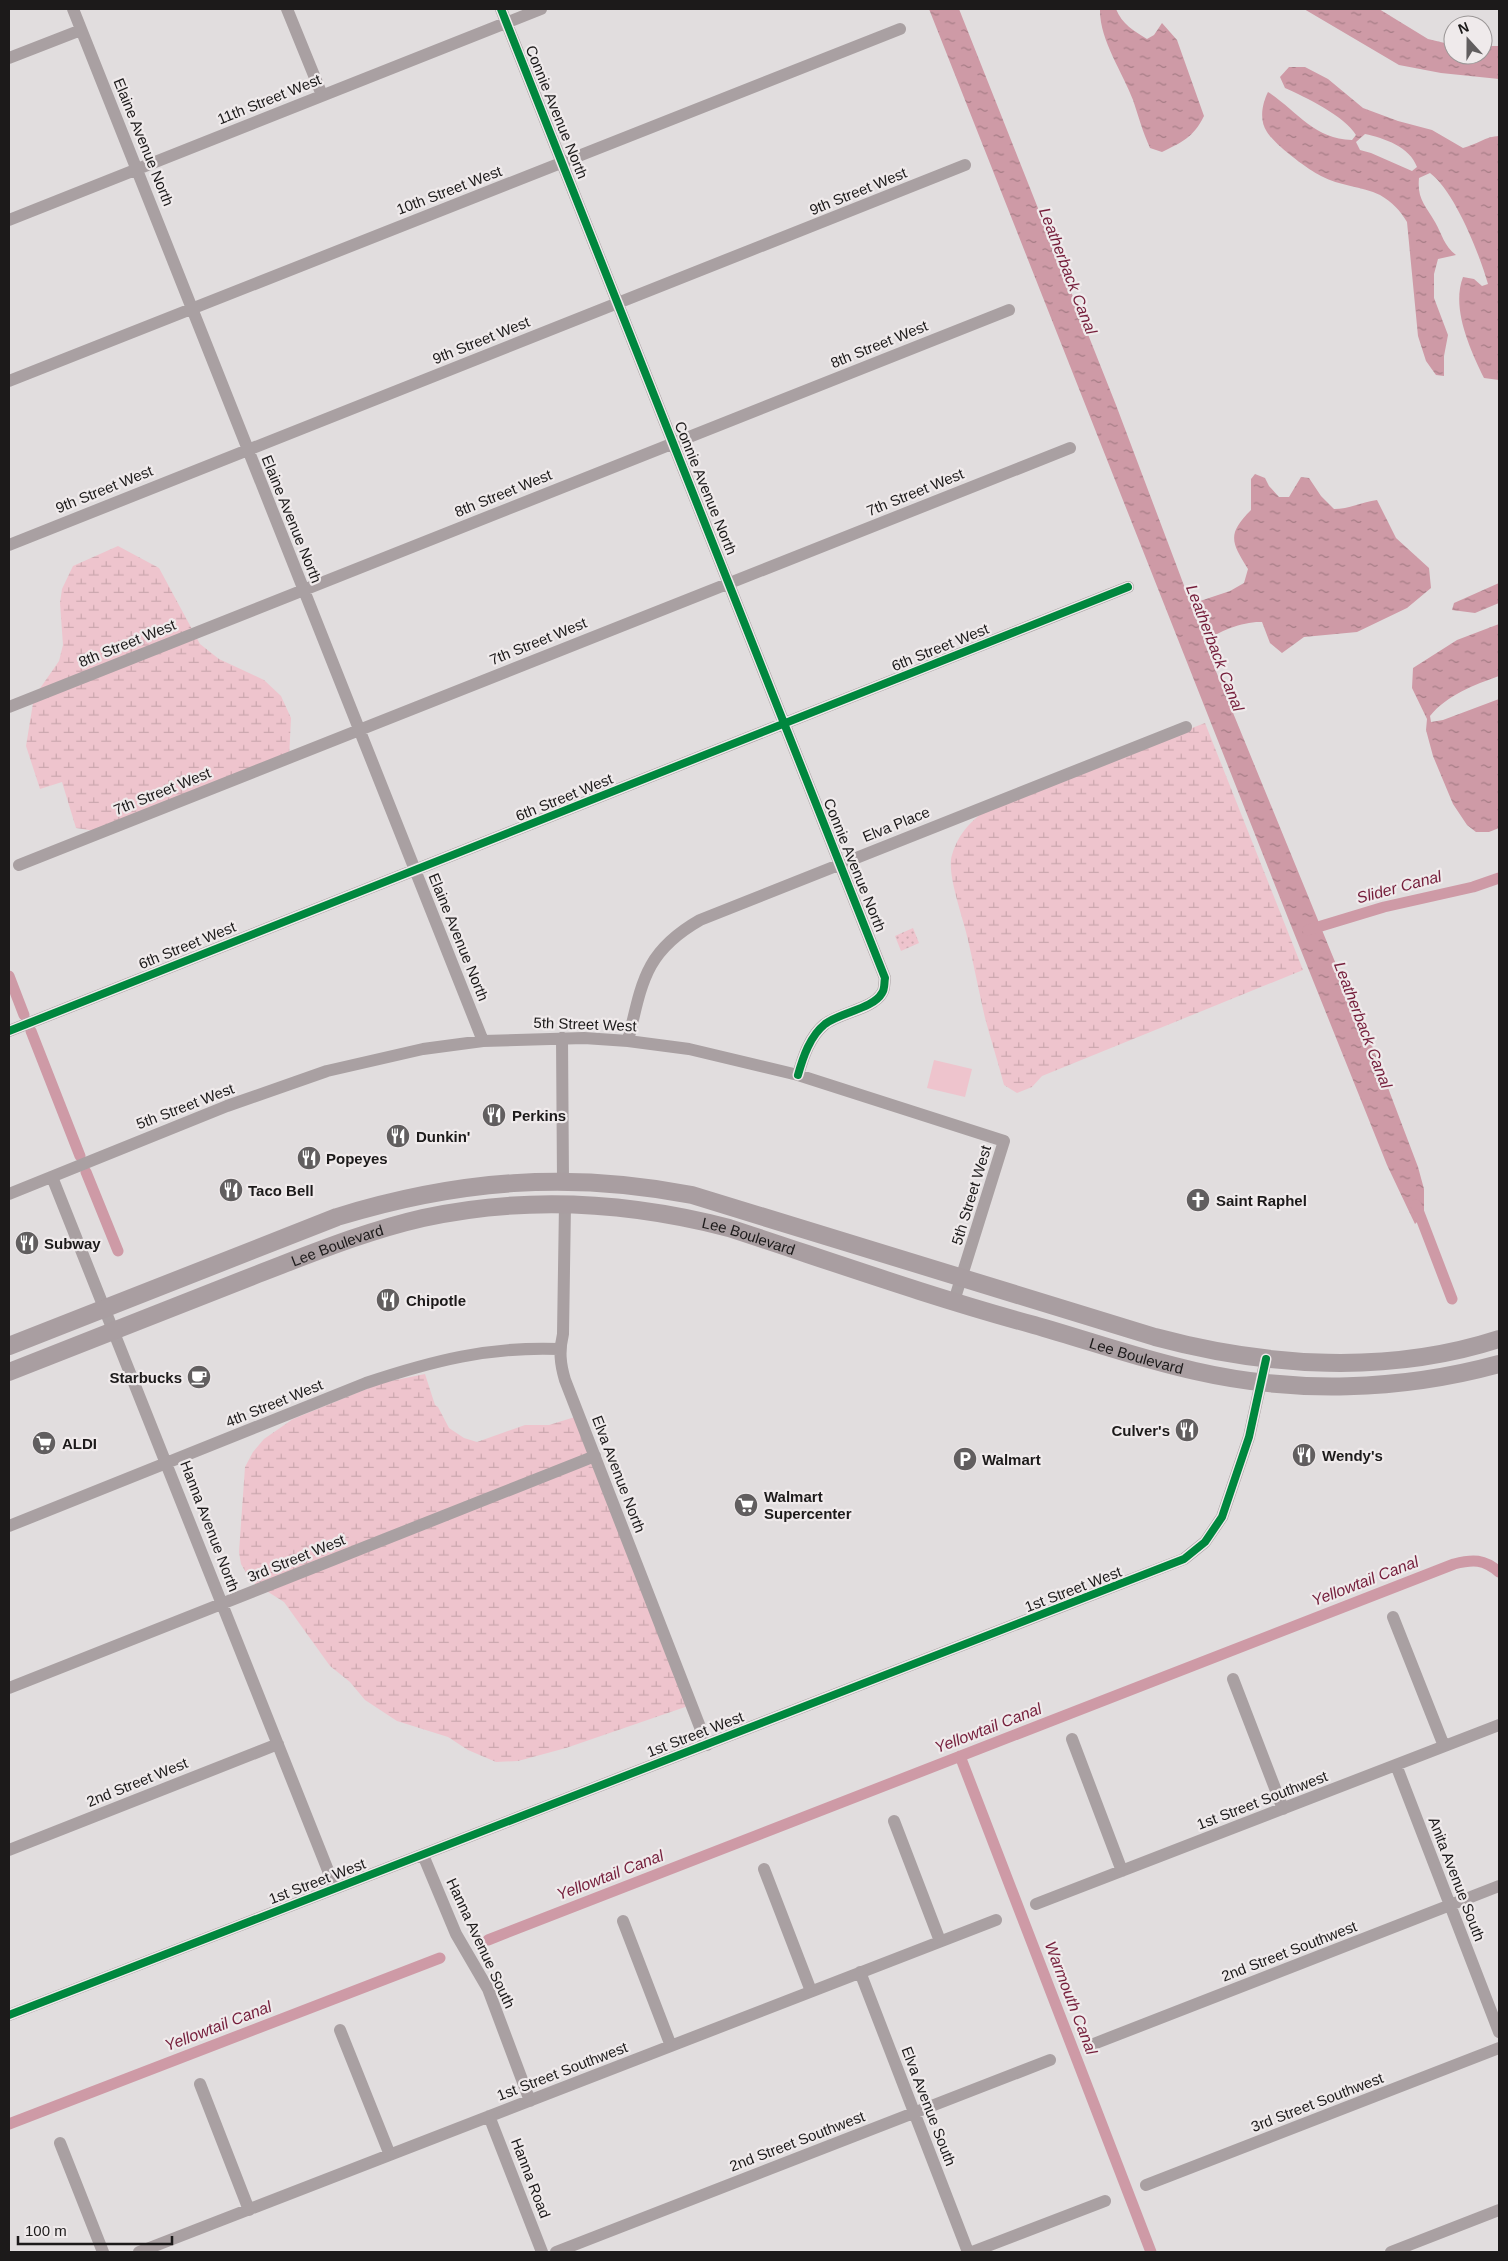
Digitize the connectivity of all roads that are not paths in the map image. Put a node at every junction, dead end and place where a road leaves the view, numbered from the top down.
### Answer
1 (72, 9) edge
2 (287, 9) edge
3 (501, 9) edge
4 (541, 9) edge
5 (507, 24) junction
6 (900, 29) dead end
7 (81, 30) junction
8 (9, 58) edge
9 (322, 95) junction
10 (562, 164) junction
11 (965, 166) dead end
12 (138, 169) junction
13 (9, 220) edge
14 (618, 304) junction
15 (192, 310) junction
16 (1009, 310) dead end
17 (9, 381) edge
18 (673, 444) junction
19 (1070, 448) dead end
20 (248, 450) junction
21 (9, 545) edge
22 (728, 583) junction
23 (1128, 587) dead end
24 (303, 590) junction
25 (9, 707) edge
26 (784, 724) junction
27 (1186, 727) dead end
28 (358, 730) junction
29 (19, 865) dead end
30 (841, 865) junction
31 (414, 870) junction
32 (9, 1031) edge
33 (562, 1038) junction
34 (628, 1040) junction
35 (483, 1041) junction
36 (798, 1074) junction
37 (52, 1177) junction
38 (563, 1181) junction
39 (9, 1194) edge
40 (565, 1204) junction
41 (755, 1215) junction
42 (379, 1229) junction
43 (962, 1278) junction
44 (954, 1301) junction
45 (105, 1308) junction
46 (114, 1330) junction
47 (1499, 1339) edge
48 (9, 1346) edge
49 (560, 1349) junction
50 (1266, 1359) junction
51 (1499, 1364) edge
52 (9, 1372) edge
53 (1262, 1384) junction
54 (595, 1456) junction
55 (167, 1463) junction
56 (9, 1526) edge
57 (222, 1603) junction
58 (1393, 1617) dead end
59 (1233, 1679) dead end
60 (9, 1688) edge
61 (1499, 1725) edge
62 (1072, 1739) dead end
63 (278, 1744) junction
64 (707, 1745) junction
65 (1444, 1746) junction
66 (1396, 1765) junction
67 (1283, 1809) junction
68 (894, 1821) dead end
69 (9, 1850) edge
70 (423, 1855) junction
71 (764, 1869) dead end
72 (1122, 1871) junction
73 (1499, 1886) edge
74 (335, 1888) junction
75 (1036, 1904) dead end
76 (1450, 1905) junction
77 (996, 1920) dead end
78 (623, 1921) dead end
79 (940, 1941) junction
80 (860, 1972) junction
81 (811, 1991) junction
82 (9, 2015) edge
83 (340, 2030) dead end
84 (1499, 2032) edge
85 (1091, 2045) dead end
86 (671, 2046) junction
87 (1499, 2048) edge
88 (1050, 2060) dead end
89 (200, 2084) dead end
90 (530, 2101) junction
91 (914, 2113) junction
92 (490, 2116) junction
93 (60, 2143) dead end
94 (390, 2155) junction
95 (1146, 2185) dead end
96 (1105, 2201) dead end
97 (249, 2210) junction
98 (1499, 2210) edge
99 (103, 2252) edge
100 (139, 2252) edge
101 (542, 2252) edge
102 (556, 2252) edge
103 (970, 2252) edge
104 (1391, 2252) edge

1 - 7 street, Elaine Avenue North
2 - 9 street
3 - 5 street, Connie Avenue North
4 - 5 street, 11th Street West
5 - 9 street, 11th Street West
5 - 10 street, Connie Avenue North
6 - 10 street, 10th Street West
7 - 8 street
7 - 12 street, Elaine Avenue North
9 - 12 street, 11th Street West
10 - 14 street, Connie Avenue North
10 - 15 street, 10th Street West
11 - 14 street, 9th Street West
12 - 13 street, 11th Street West
12 - 15 street, Elaine Avenue North
14 - 18 street, Connie Avenue North
14 - 20 street, 9th Street West
15 - 17 street, 10th Street West
15 - 20 street, Elaine Avenue North
16 - 18 street, 8th Street West
18 - 22 street, Connie Avenue North
18 - 24 street, 8th Street West
19 - 22 street, 7th Street West
20 - 21 street, 9th Street West
20 - 24 street, Elaine Avenue North
22 - 26 street, Connie Avenue North
22 - 28 street, 7th Street West
23 - 26 street, 6th Street West
24 - 25 street, 8th Street West
24 - 28 street, Elaine Avenue North
26 - 30 street, Connie Avenue North
26 - 31 street, 6th Street West
27 - 30 street, Elva Place
28 - 29 street, 7th Street West
28 - 31 street, Elaine Avenue North
30 - 34 street, Elva Place
30 - 36 street, Connie Avenue North
31 - 32 street, 6th Street West
31 - 35 street, Elaine Avenue North
33 - 34 street, 5th Street West
33 - 35 street, 5th Street West
33 - 38 street
34 - 36 street, 5th Street West
35 - 37 street, 5th Street West
36 - 43 street, 5th Street West
37 - 39 street, 5th Street West
37 - 45 street, Hanna Avenue North
38 - 41 main road, Lee Boulevard
38 - 42 main road
38 - 45 main road, Lee Boulevard
40 - 41 main road
40 - 42 main road, Lee Boulevard
40 - 44 main road, Lee Boulevard
40 - 49 street, Elva Avenue North
41 - 43 main road, Lee Boulevard
42 - 46 main road, Lee Boulevard
43 - 44 street, 5th Street West
43 - 50 main road, Lee Boulevard
44 - 53 main road, Lee Boulevard
45 - 46 street, Hanna Avenue North
45 - 48 main road, Lee Boulevard
46 - 52 main road, Lee Boulevard
46 - 55 street, Hanna Avenue North
47 - 50 main road, Lee Boulevard
49 - 54 street, Elva Avenue North
49 - 55 street, 4th Street West
50 - 53 street, 1st Street West
51 - 53 main road, Lee Boulevard
53 - 64 street, 1st Street West
54 - 57 street, 3rd Street West
54 - 64 street, Elva Avenue North
55 - 56 street, 4th Street West
55 - 57 street, Hanna Avenue North
57 - 60 street, 3rd Street West
57 - 63 street, Hanna Avenue North
58 - 65 street
59 - 67 street
61 - 65 street, 1st Street Southwest
62 - 72 street
63 - 69 street, 2nd Street West
63 - 74 street, Hanna Avenue North
64 - 70 street, 1st Street West
65 - 66 street, 1st Street Southwest
66 - 67 street, 1st Street Southwest
66 - 76 street, Anita Avenue South
67 - 72 street, 1st Street Southwest
68 - 79 street
70 - 74 street, 1st Street West
70 - 90 street, Hanna Avenue South
71 - 81 street
72 - 75 street, 1st Street Southwest
73 - 76 street, 2nd Street Southwest
74 - 82 street, 1st Street West
76 - 84 street, Anita Avenue South
76 - 85 street, 2nd Street Southwest
77 - 79 street, 1st Street Southwest
78 - 86 street
79 - 80 street, 1st Street Southwest
80 - 81 street, 1st Street Southwest
80 - 91 street, Elva Avenue South
81 - 86 street, 1st Street Southwest
83 - 94 street
86 - 90 street, 1st Street Southwest
87 - 95 street, 3rd Street Southwest
88 - 91 street, 2nd Street Southwest
89 - 97 street
90 - 92 street, 1st Street Southwest
91 - 102 street, 2nd Street Southwest
91 - 103 street, Elva Avenue South
92 - 94 street, 1st Street Southwest
92 - 101 street, Hanna Road
93 - 99 street
94 - 97 street, 1st Street Southwest
96 - 103 street
97 - 100 street, 1st Street Southwest
98 - 104 street

